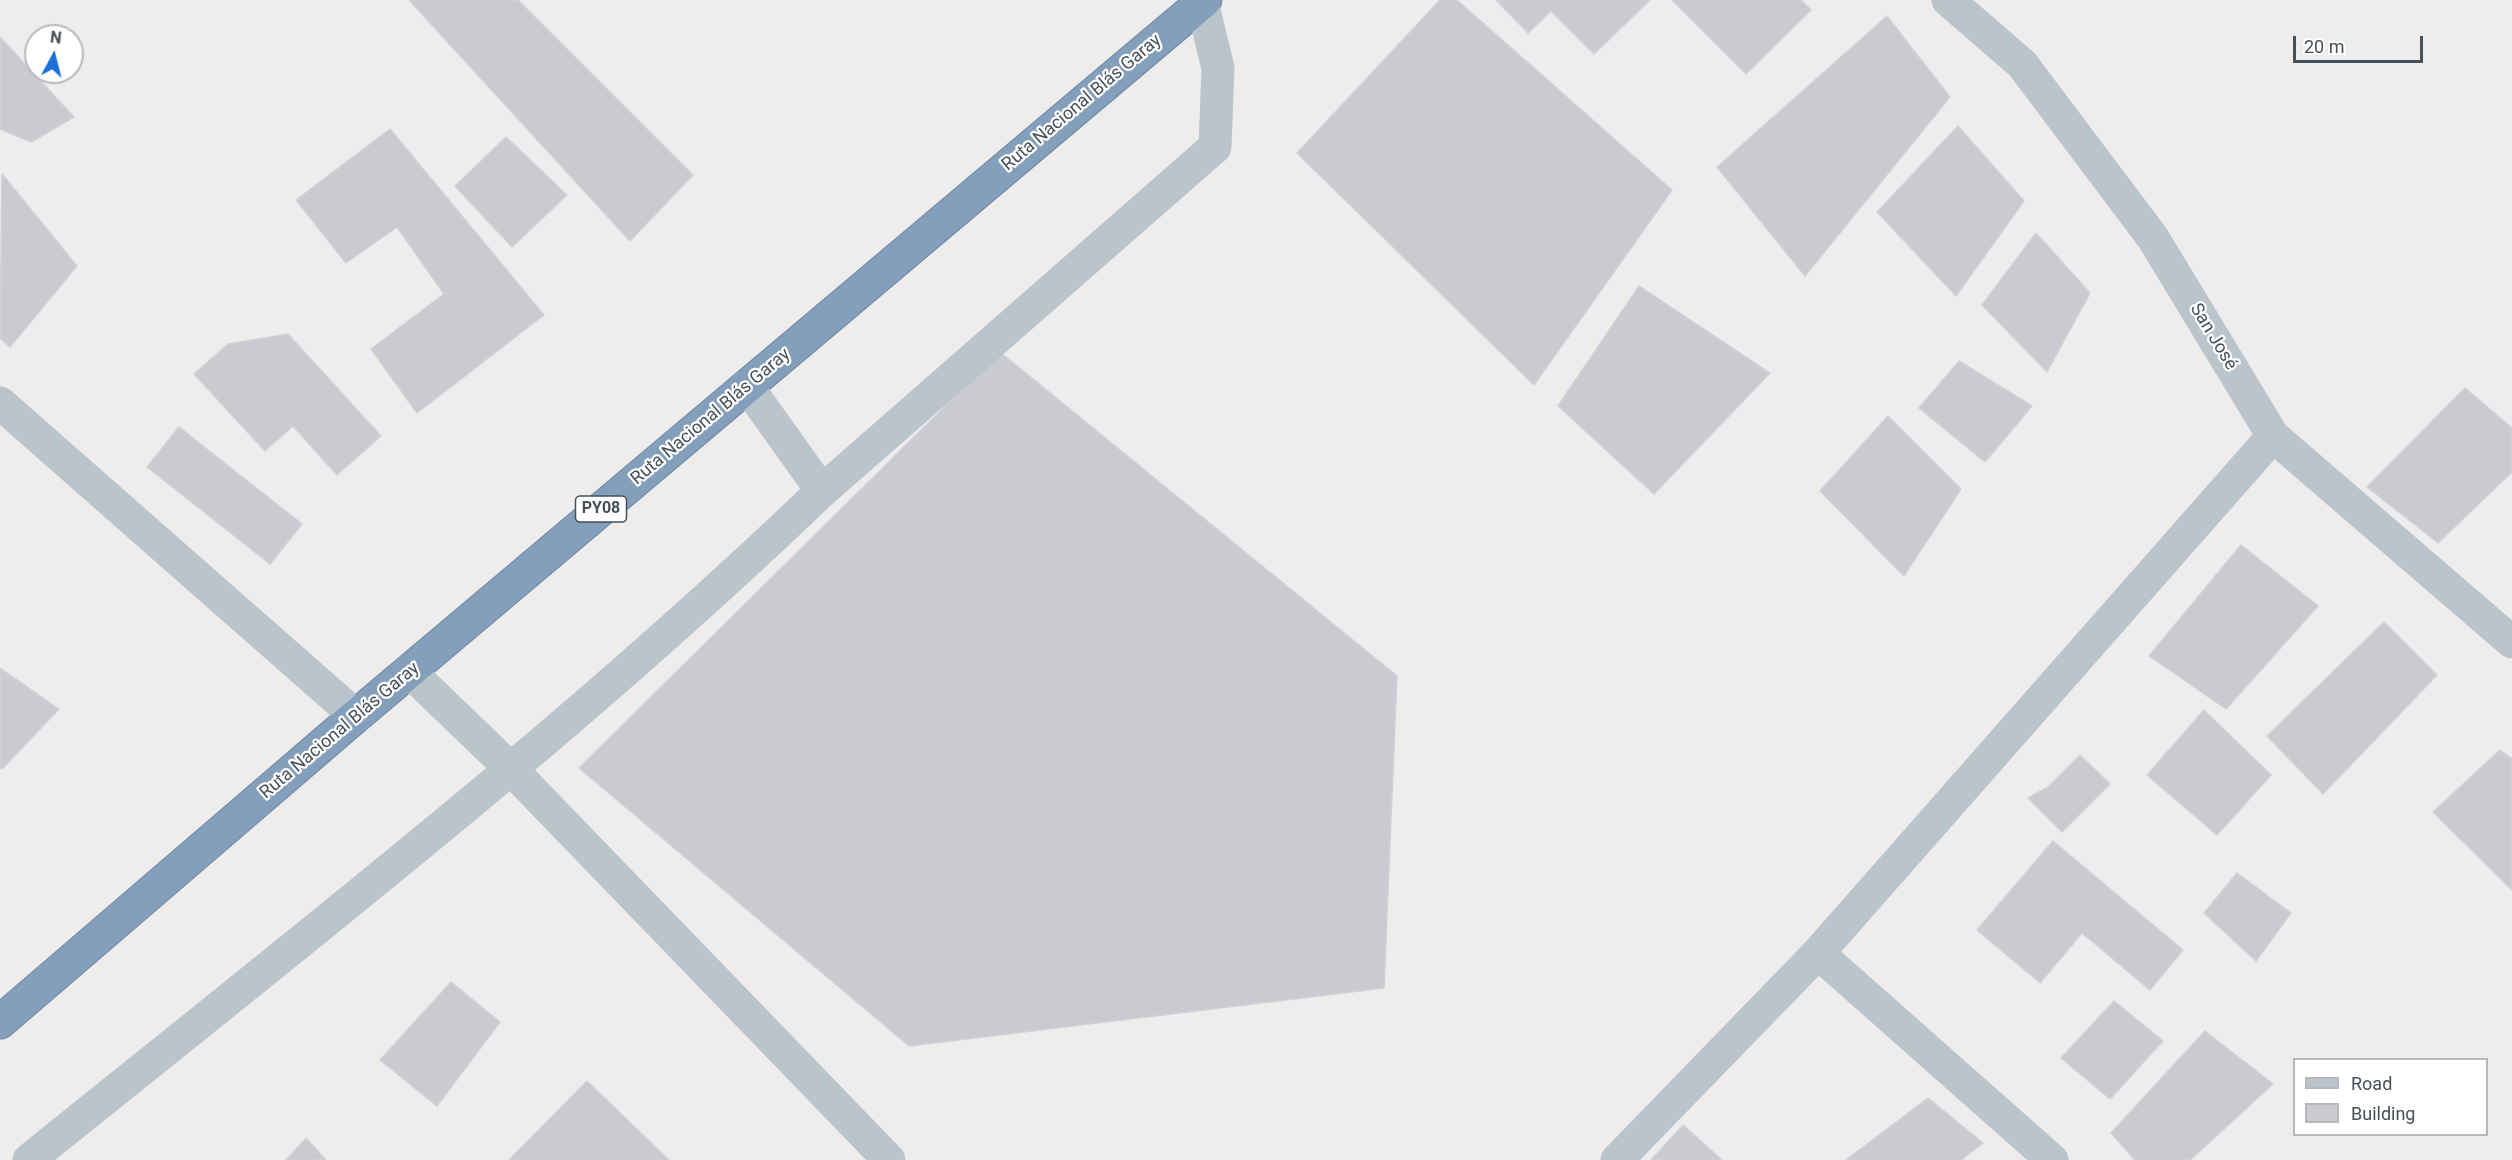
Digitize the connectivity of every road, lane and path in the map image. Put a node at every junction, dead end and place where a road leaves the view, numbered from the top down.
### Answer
1 (1948, 0) edge
2 (1203, 1) edge
3 (747, 386) junction
4 (0, 403) edge
5 (2273, 436) junction
6 (822, 492) junction
7 (2512, 642) edge
8 (409, 672) junction
9 (356, 716) junction
10 (512, 770) junction
11 (1818, 953) junction
12 (0, 1022) edge
13 (29, 1160) edge
14 (889, 1160) edge
15 (1617, 1160) edge
16 (2052, 1160) edge

1 - 5 street, San José
2 - 3 highway, Ruta Nacional Blás Garay / PY08
2 - 6 street
3 - 6 street
3 - 8 highway, Ruta Nacional Blás Garay / PY08
4 - 9 street
5 - 7 street, San José
5 - 11 street
6 - 10 street
8 - 9 highway, Ruta Nacional Blás Garay / PY08
8 - 10 street
9 - 12 highway, Ruta Nacional Blás Garay / PY08
10 - 13 street
10 - 14 street
11 - 15 street
11 - 16 street

